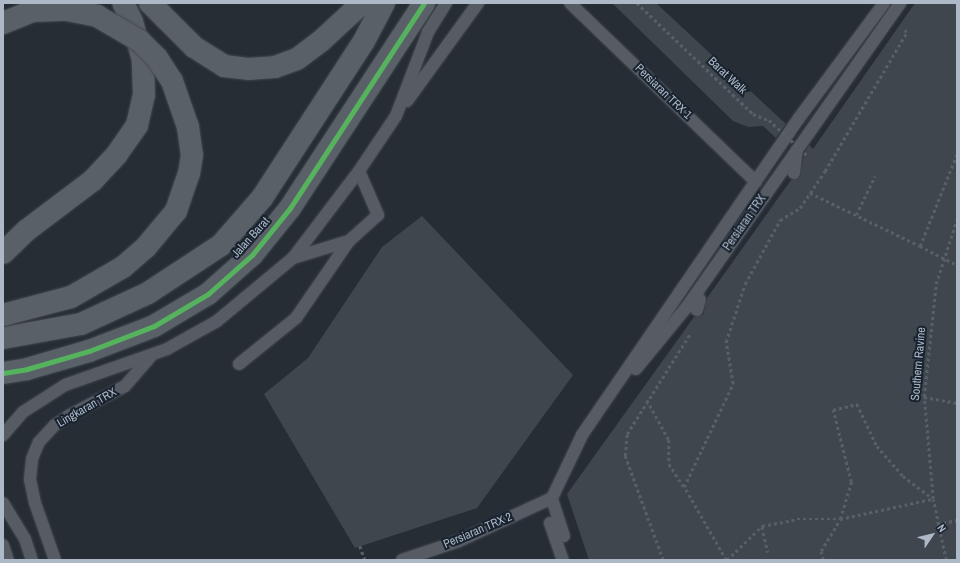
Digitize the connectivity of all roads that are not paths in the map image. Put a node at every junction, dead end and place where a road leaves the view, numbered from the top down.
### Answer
1 (123, 3) edge
2 (150, 3) edge
3 (362, 3) edge
4 (384, 3) edge
5 (424, 3) edge
6 (446, 3) edge
7 (478, 3) edge
8 (570, 3) edge
9 (884, 3) edge
10 (900, 3) edge
11 (3, 23) edge
12 (396, 116) junction
13 (798, 147) junction
14 (359, 171) junction
15 (794, 173) dead end
16 (756, 182) junction
17 (349, 241) junction
18 (3, 253) edge
19 (293, 258) junction
20 (3, 315) edge
21 (3, 338) edge
22 (153, 354) junction
23 (239, 364) dead end
24 (3, 373) edge
25 (3, 435) edge
26 (582, 435) junction
27 (552, 498) junction
28 (3, 504) edge
29 (550, 523) dead end
30 (564, 536) dead end
31 (3, 545) edge
32 (8, 560) edge
33 (32, 560) edge
34 (54, 560) edge
35 (402, 560) edge
36 (563, 560) edge

1 - 18 street
2 - 3 street
4 - 21 street, Jalan Barat
5 - 24 street, Jalan Barat
6 - 12 lane
7 - 12 lane
8 - 16 lane, Persiaran TRX 1
9 - 16 lane, Persiaran TRX
10 - 13 lane, Persiaran TRX
11 - 20 street, bridge
12 - 14 lane
13 - 15 lane
13 - 26 lane, Persiaran TRX
14 - 17 lane
14 - 19 lane
16 - 26 lane, Persiaran TRX
17 - 19 lane
17 - 23 lane
19 - 22 lane
22 - 25 lane
22 - 34 lane, Lingkaran TRX
26 - 27 lane, Persiaran TRX
27 - 30 lane
27 - 35 lane, Persiaran TRX 2
28 - 33 lane
29 - 36 lane
31 - 32 lane

